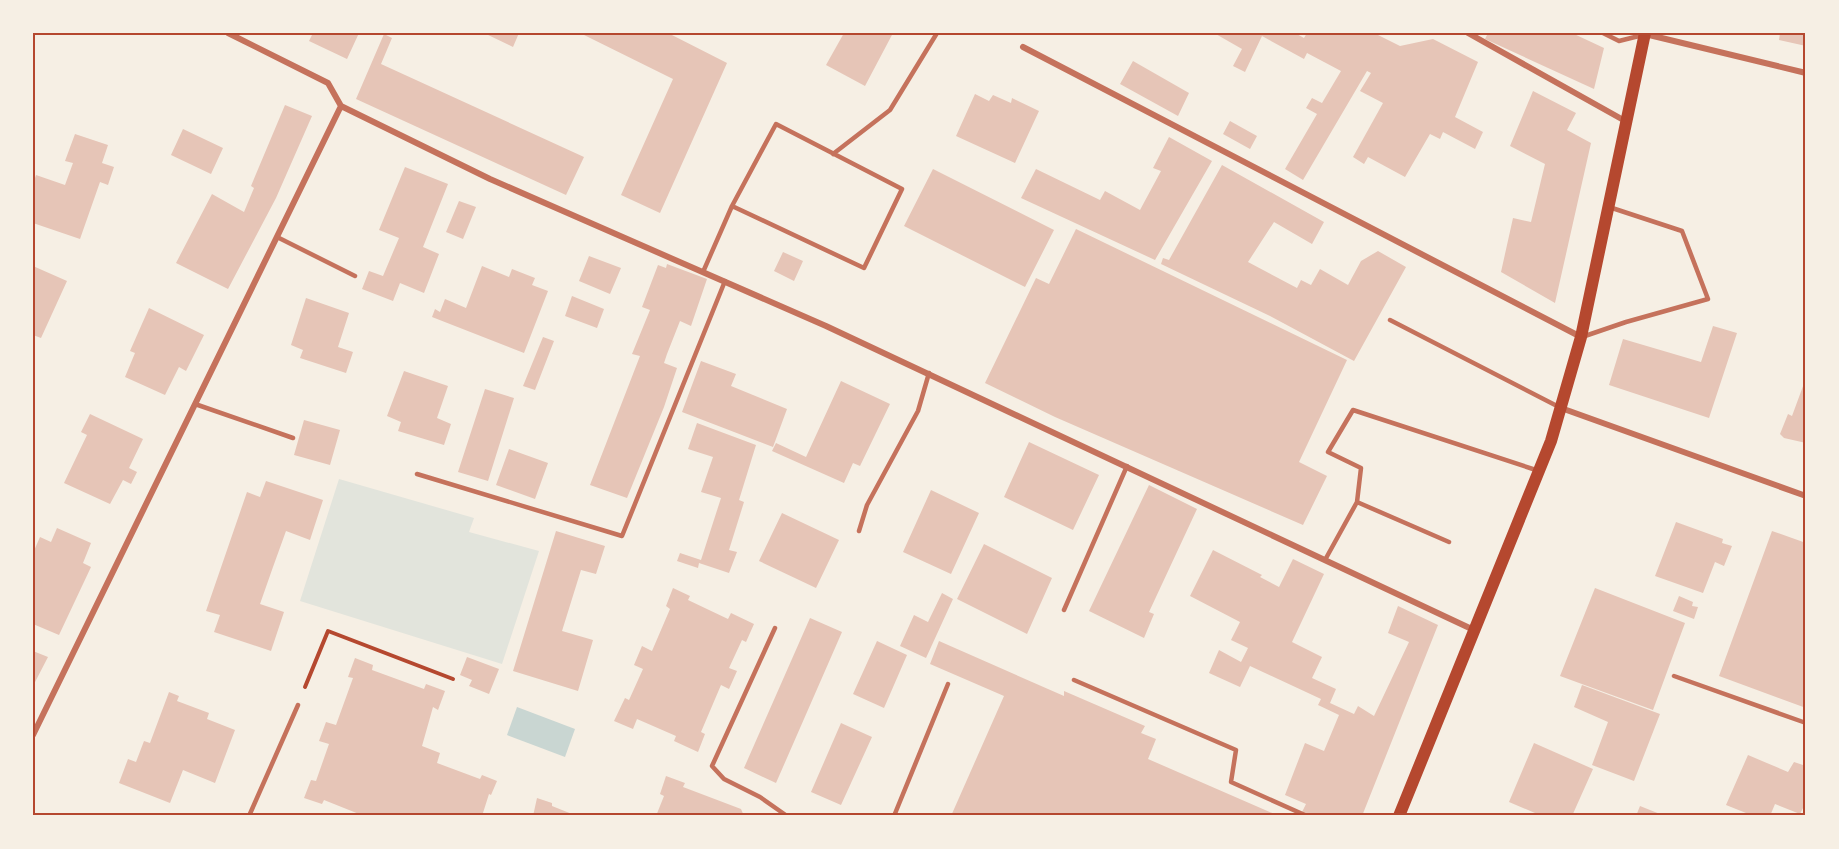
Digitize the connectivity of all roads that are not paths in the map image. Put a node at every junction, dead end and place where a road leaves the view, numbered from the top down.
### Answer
1 (228, 33) edge
2 (937, 33) edge
3 (1468, 33) edge
4 (1603, 33) edge
5 (1645, 34) edge
6 (1023, 47) dead end
7 (1806, 73) edge
8 (341, 105) junction
9 (1627, 122) junction
10 (833, 154) junction
11 (732, 206) junction
12 (1609, 207) junction
13 (277, 237) junction
14 (703, 272) junction
15 (355, 276) dead end
16 (725, 281) junction
17 (1390, 320) dead end
18 (1581, 337) junction
19 (929, 374) junction
20 (195, 404) junction
21 (1561, 408) junction
22 (293, 438) dead end
23 (1127, 466) junction
24 (1539, 471) junction
25 (417, 474) dead end
26 (1806, 496) edge
27 (1357, 502) junction
28 (859, 531) dead end
29 (1449, 542) dead end
30 (1325, 560) junction
31 (1064, 610) dead end
32 (774, 628) dead end
33 (1476, 631) junction
34 (1674, 676) dead end
35 (1074, 680) dead end
36 (948, 684) dead end
37 (298, 705) road end
38 (1806, 723) edge
39 (33, 735) edge
40 (249, 816) edge
41 (786, 816) edge
42 (894, 816) edge
43 (1307, 816) edge
44 (1400, 816) edge

1 - 8 street
2 - 10 lane
3 - 9 street
4 - 5 lane
5 - 7 street
5 - 9 main road
6 - 18 street
8 - 13 street
8 - 14 street
9 - 12 main road
10 - 11 lane
10 - 11 lane
11 - 14 lane
12 - 18 main road
12 - 18 lane
13 - 15 lane
13 - 20 street
14 - 16 street
16 - 19 street
16 - 25 lane
17 - 21 lane
18 - 21 main road
19 - 23 street
19 - 28 lane
20 - 22 lane
20 - 39 street
21 - 24 main road
21 - 26 street
23 - 30 street
23 - 31 lane
24 - 27 lane
24 - 33 main road
27 - 29 lane
27 - 30 lane
30 - 33 street
32 - 41 lane
33 - 44 main road
34 - 38 lane
35 - 43 lane
36 - 42 lane
37 - 40 lane

